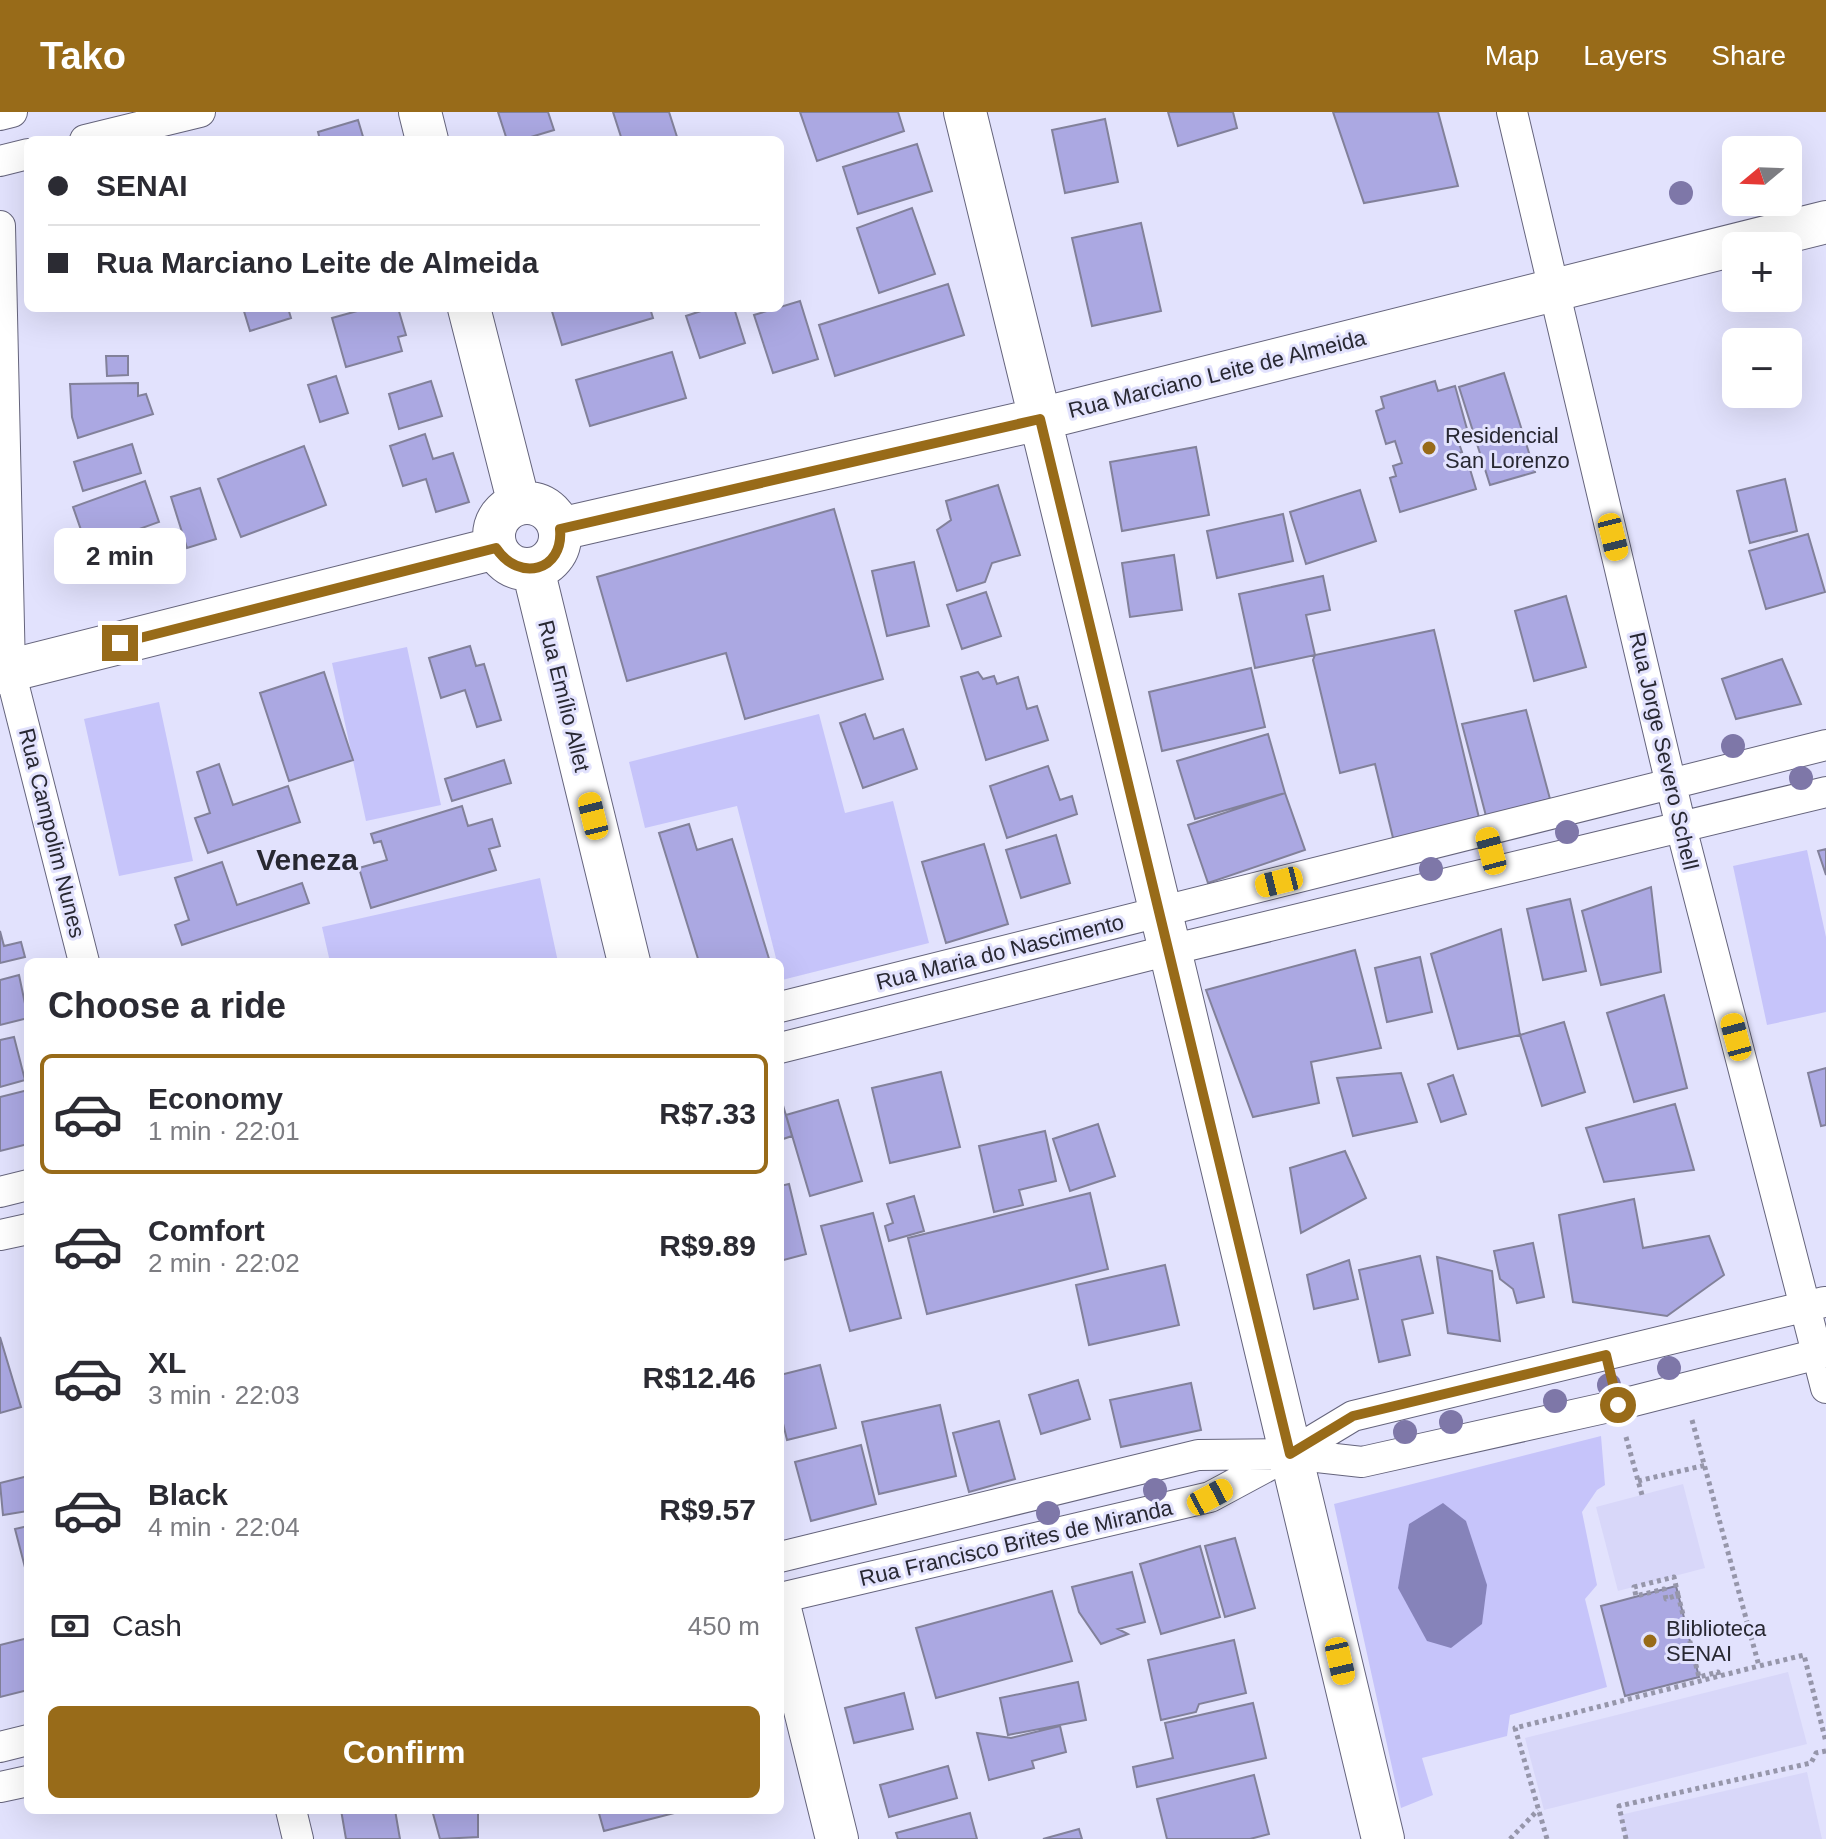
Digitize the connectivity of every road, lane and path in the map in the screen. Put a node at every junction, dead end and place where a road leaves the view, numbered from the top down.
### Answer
1 (12, 112) edge
2 (200, 112) edge
3 (420, 112) edge
4 (965, 112) edge
5 (1512, 112) edge
6 (0, 115) edge
7 (101, 136) edge
8 (426, 136) edge
9 (24, 155) edge
10 (0, 161) edge
11 (1826, 222) edge
12 (0, 226) edge
13 (1555, 291) junction
14 (470, 312) edge
15 (1040, 419) junction
16 (519, 504) junction
17 (560, 529) junction
18 (496, 548) junction
19 (533, 569) junction
20 (5, 672) edge
21 (1826, 745) edge
22 (1672, 784) junction
23 (1826, 792) edge
24 (1681, 827) junction
25 (1485, 830) junction
26 (1496, 871) junction
27 (1165, 931) junction
28 (83, 958) edge
29 (628, 958) edge
30 (917, 973) junction
31 (825, 996) junction
32 (784, 1006) edge
33 (928, 1011) junction
34 (835, 1034) junction
35 (784, 1047) edge
36 (24, 1186) edge
37 (0, 1192) edge
38 (24, 1230) edge
39 (0, 1235) edge
40 (1816, 1304) edge
41 (1822, 1353) edge
42 (1606, 1355) junction
43 (1475, 1387) junction
44 (1683, 1388) junction
45 (1826, 1388) edge
46 (1618, 1405) junction
47 (1489, 1434) junction
48 (1290, 1454) junction
49 (1706, 1465) junction
50 (1090, 1481) junction
51 (1638, 1481) junction
52 (1642, 1495) dead end
53 (982, 1507) junction
54 (1102, 1522) junction
55 (991, 1549) junction
56 (784, 1556) edge
57 (1678, 1595) junction
58 (784, 1597) edge
59 (784, 1625) edge
60 (1759, 1666) junction
61 (1700, 1679) junction
62 (24, 1741) edge
63 (1826, 1742) edge
64 (0, 1747) edge
65 (1826, 1751) edge
66 (24, 1782) edge
67 (0, 1787) edge
68 (1538, 1809) junction
69 (292, 1814) edge
70 (298, 1839) edge
71 (837, 1839) edge
72 (1383, 1839) edge
73 (1510, 1839) edge
74 (1547, 1839) edge
75 (1626, 1839) edge

1 - 6 street
2 - 7 street
3 - 8 street
4 - 15 street
5 - 13 street, Rua Jorge Severo Schell
9 - 10 street
11 - 13 street, Rua Marciano Leite de Almeida
12 - 20 street, Rua Campolim Nunes
13 - 15 street, Rua Marciano Leite de Almeida
13 - 22 street, Rua Jorge Severo Schell
14 - 16 street
15 - 17 street, Rua Marciano Leite de Almeida
15 - 27 street
16 - 17 street
16 - 18 street
17 - 19 street
18 - 19 street
18 - 20 street
19 - 29 street, Rua Emílio Allet
20 - 28 street, Rua Campolim Nunes
21 - 22 street, Rua Maria do Nascimento
22 - 24 street, Rua Jorge Severo Schell
22 - 25 street, Rua Maria do Nascimento
23 - 24 street, Rua Maria do Nascimento
24 - 26 street, Rua Maria do Nascimento
24 - 40 street, Rua Jorge Severo Schell
25 - 26 street
25 - 27 street, Rua Maria do Nascimento
26 - 27 street, Rua Maria do Nascimento
27 - 30 street, Rua Maria do Nascimento
27 - 33 street, Rua Maria do Nascimento
27 - 48 street
30 - 31 street, Rua Maria do Nascimento
30 - 33 street
31 - 32 street, Rua Maria do Nascimento
31 - 34 street
33 - 34 street, Rua Maria do Nascimento
34 - 35 street, Rua Maria do Nascimento
36 - 37 street
38 - 39 street
40 - 41 street, Rua Jorge Severo Schell
40 - 42 street, Rua Francisco Brites de Miranda
41 - 44 street, Rua Francisco Brites de Miranda
41 - 45 street, Rua Jorge Severo Schell
42 - 43 street, Rua Francisco Brites de Miranda
42 - 46 street
43 - 47 street
43 - 48 street, Rua Francisco Brites de Miranda
44 - 46 street, Rua Francisco Brites de Miranda
44 - 49 path
46 - 47 street, Rua Francisco Brites de Miranda
46 - 51 path
47 - 48 street, Rua Francisco Brites de Miranda
48 - 50 street, Rua Francisco Brites de Miranda
48 - 54 street, Rua Francisco Brites de Miranda
48 - 72 street
49 - 51 path
49 - 60 path
50 - 53 street, Rua Francisco Brites de Miranda
50 - 54 street
51 - 52 path
53 - 55 street
53 - 56 street, Rua Francisco Brites de Miranda
54 - 55 street, Rua Francisco Brites de Miranda
55 - 58 street, Rua Francisco Brites de Miranda
57 - 57 path
57 - 61 path
59 - 71 street
60 - 61 path
60 - 63 path
61 - 68 path
62 - 64 street
65 - 75 path
66 - 67 street
68 - 73 path
68 - 74 path
69 - 70 street

